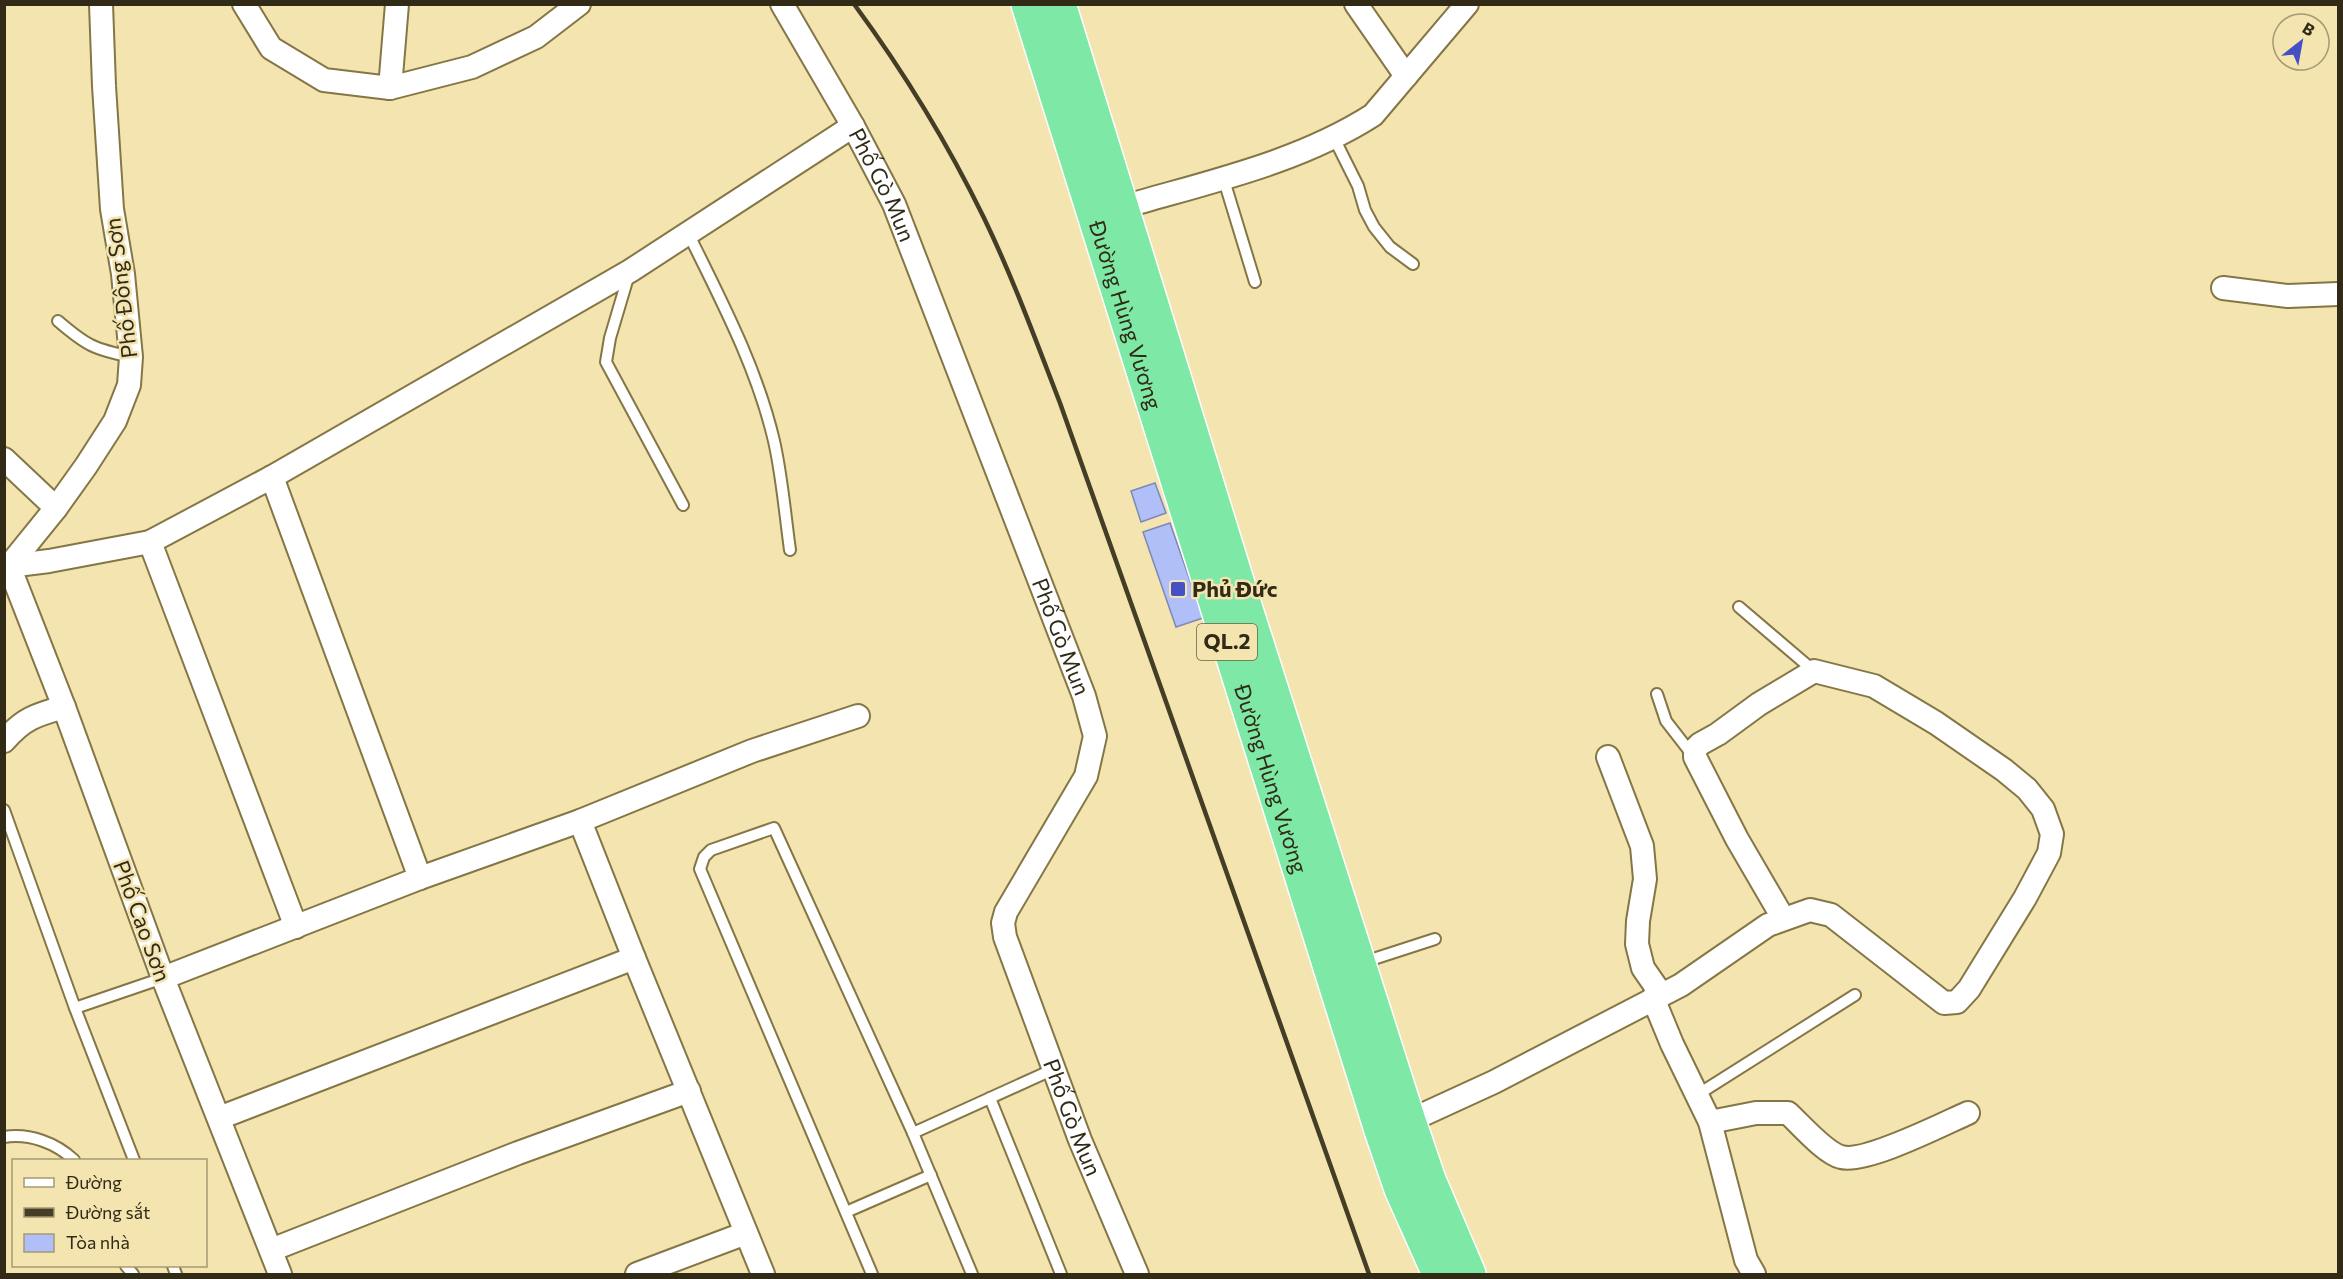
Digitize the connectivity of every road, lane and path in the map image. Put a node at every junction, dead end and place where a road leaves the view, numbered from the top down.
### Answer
1 (101, 4) edge
2 (244, 4) edge
3 (397, 4) edge
4 (579, 4) edge
5 (782, 4) edge
6 (1028, 4) edge
7 (1059, 4) edge
8 (1356, 4) edge
9 (1467, 4) edge
10 (1406, 76) junction
11 (390, 88) junction
12 (853, 126) junction
13 (1334, 138) junction
14 (1223, 177) junction
15 (1123, 207) junction
16 (688, 233) junction
17 (1413, 264) dead end
18 (630, 271) junction
19 (1255, 282) dead end
20 (2223, 288) dead end
21 (2338, 294) edge
22 (58, 321) dead end
23 (131, 357) junction
24 (4, 459) edge
25 (272, 477) junction
26 (683, 505) dead end
27 (56, 508) junction
28 (150, 542) junction
29 (790, 550) dead end
30 (7, 566) edge
31 (1739, 607) dead end
32 (1814, 671) junction
33 (1657, 694) dead end
34 (64, 707) junction
35 (858, 716) dead end
36 (4, 741) edge
37 (1608, 757) dead end
38 (1695, 757) junction
39 (4, 810) edge
40 (580, 821) junction
41 (420, 878) junction
42 (1783, 918) junction
43 (296, 927) junction
44 (1435, 939) dead end
45 (634, 958) junction
46 (1358, 964) junction
47 (163, 978) junction
48 (1855, 995) dead end
49 (1657, 997) junction
50 (75, 1008) junction
51 (1053, 1069) junction
52 (689, 1091) junction
53 (1697, 1095) junction
54 (990, 1098) junction
55 (1968, 1113) dead end
56 (219, 1118) junction
57 (1409, 1121) junction
58 (1710, 1122) junction
59 (914, 1133) junction
60 (4, 1137) edge
61 (72, 1159) edge
62 (133, 1159) edge
63 (931, 1175) junction
64 (846, 1212) junction
65 (747, 1233) junction
66 (271, 1250) junction
67 (280, 1275) edge
68 (637, 1275) edge
69 (763, 1275) edge
70 (872, 1275) edge
71 (972, 1275) edge
72 (1061, 1275) edge
73 (1137, 1275) edge
74 (1439, 1275) edge
75 (1469, 1275) edge
76 (1754, 1275) edge

1 - 23 street, Phố Đông Sơn
2 - 11 street
3 - 11 street
4 - 11 street
5 - 12 street, Phố Gò Mun
6 - 74 highway, Đường Hùng Vương / QL.2
7 - 15 highway, Đường Hùng Vương / QL.2
8 - 10 street
9 - 10 street
10 - 13 street
12 - 16 street
12 - 51 street, Phố Gò Mun
13 - 14 street
13 - 17 lane
14 - 15 street
14 - 19 lane
15 - 46 highway, Đường Hùng Vương / QL.2
16 - 18 street
16 - 29 lane
18 - 25 street
18 - 26 lane
20 - 21 street
22 - 23 lane
23 - 27 street, Phố Đông Sơn
24 - 27 street
25 - 28 street
25 - 41 street
27 - 30 street, Phố Đông Sơn
28 - 30 street
28 - 43 street
30 - 34 street, Phố Cao Sơn
31 - 32 lane
32 - 38 street
32 - 42 street
33 - 38 lane
34 - 36 street
34 - 47 street, Phố Cao Sơn
35 - 40 street
37 - 49 street
38 - 42 street
39 - 50 lane
40 - 41 street
40 - 45 street
41 - 43 street
42 - 49 street
43 - 47 street
44 - 46 lane
45 - 52 street
45 - 56 street
46 - 57 highway, Đường Hùng Vương / QL.2
47 - 50 lane
47 - 56 street, Phố Cao Sơn
48 - 53 lane
49 - 53 street
49 - 57 street
50 - 62 lane
51 - 54 lane
51 - 73 street, Phố Gò Mun
52 - 65 street
52 - 66 street
53 - 58 street
54 - 59 lane
54 - 72 lane
55 - 58 street
56 - 66 street, Phố Cao Sơn
57 - 75 highway, Đường Hùng Vương / QL.2
58 - 76 street
59 - 63 lane
59 - 64 lane
60 - 61 lane
63 - 64 lane
63 - 71 lane
64 - 70 lane
65 - 68 street
65 - 69 street
66 - 67 street, Phố Cao Sơn

